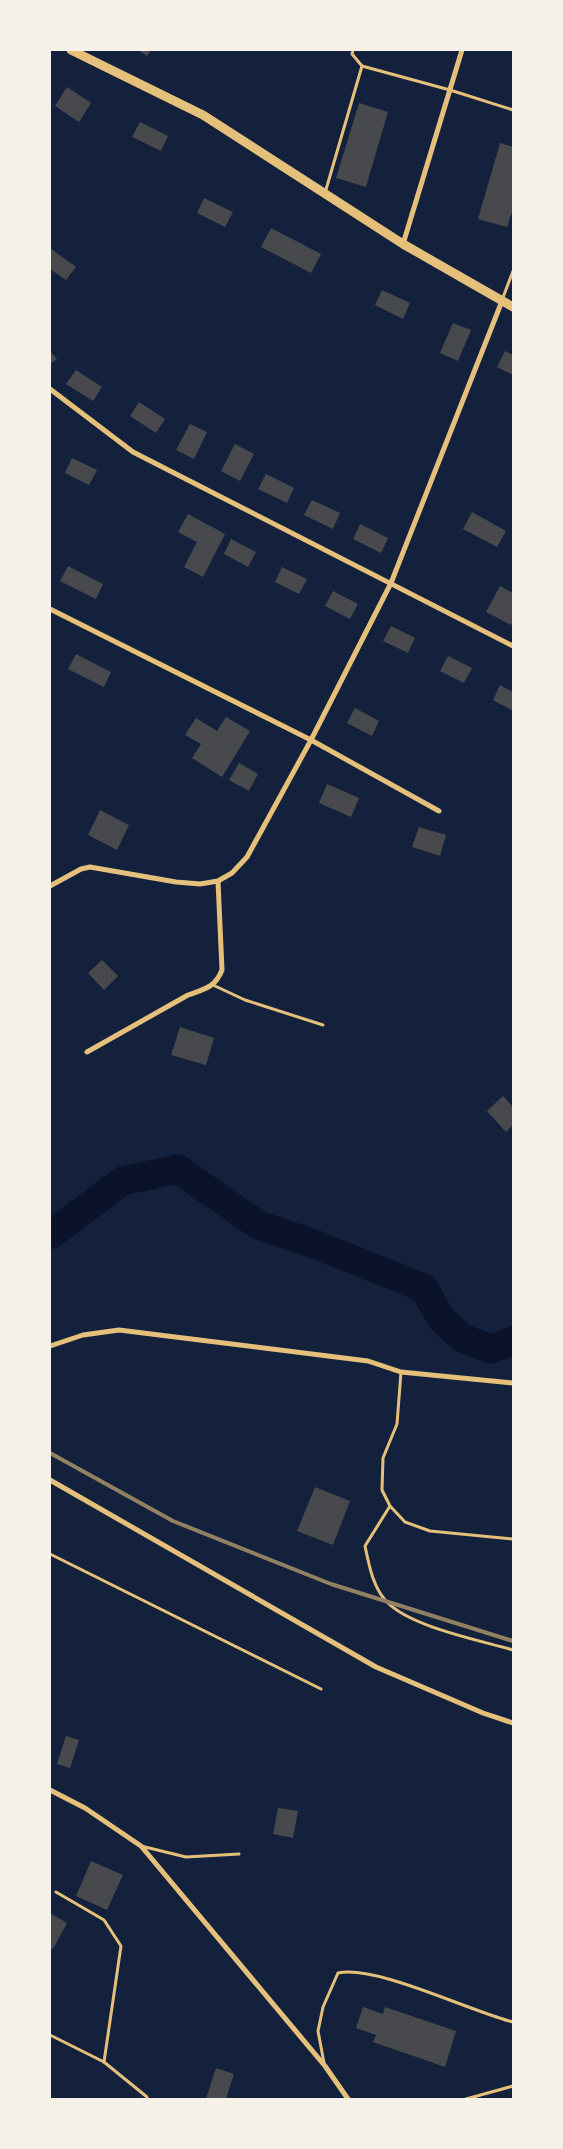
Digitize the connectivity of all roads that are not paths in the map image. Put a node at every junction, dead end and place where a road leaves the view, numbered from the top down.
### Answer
1 (71, 50) edge
2 (353, 50) edge
3 (462, 50) edge
4 (362, 66) junction
5 (450, 90) junction
6 (513, 110) edge
7 (325, 194) junction
8 (403, 244) junction
9 (513, 271) edge
10 (502, 301) junction
11 (513, 307) edge
12 (50, 389) edge
13 (391, 583) junction
14 (50, 609) edge
15 (513, 646) edge
16 (311, 740) junction
17 (439, 810) dead end
18 (218, 881) junction
19 (50, 886) edge
20 (213, 986) junction
21 (323, 1025) dead end
22 (87, 1052) dead end
23 (50, 1346) edge
24 (402, 1372) junction
25 (513, 1383) edge
26 (50, 1480) edge
27 (390, 1506) junction
28 (513, 1539) edge
29 (50, 1554) edge
30 (513, 1650) edge
31 (321, 1689) dead end
32 (513, 1723) edge
33 (50, 1790) edge
34 (141, 1846) junction
35 (239, 1854) dead end
36 (56, 1892) dead end
37 (513, 2022) edge
38 (50, 2035) edge
39 (104, 2062) junction
40 (325, 2066) junction
41 (513, 2086) edge
42 (147, 2097) dead end
43 (348, 2099) edge
44 (466, 2099) edge

1 - 7 street
2 - 4 lane
3 - 5 street
4 - 5 lane
4 - 7 lane
5 - 6 lane
5 - 8 street
7 - 8 street
8 - 10 street
9 - 10 lane
10 - 11 street
10 - 13 street
12 - 13 street
13 - 15 street
13 - 16 street
14 - 16 street
16 - 17 street
16 - 18 street
18 - 19 street
18 - 20 street
20 - 21 lane
20 - 22 street
23 - 24 street
24 - 25 street
24 - 27 lane
26 - 32 street
27 - 28 lane
27 - 30 lane
29 - 31 lane
33 - 34 street
34 - 35 lane
34 - 40 street
36 - 39 lane
37 - 40 lane
38 - 39 lane
39 - 42 lane
40 - 43 street
41 - 44 lane

